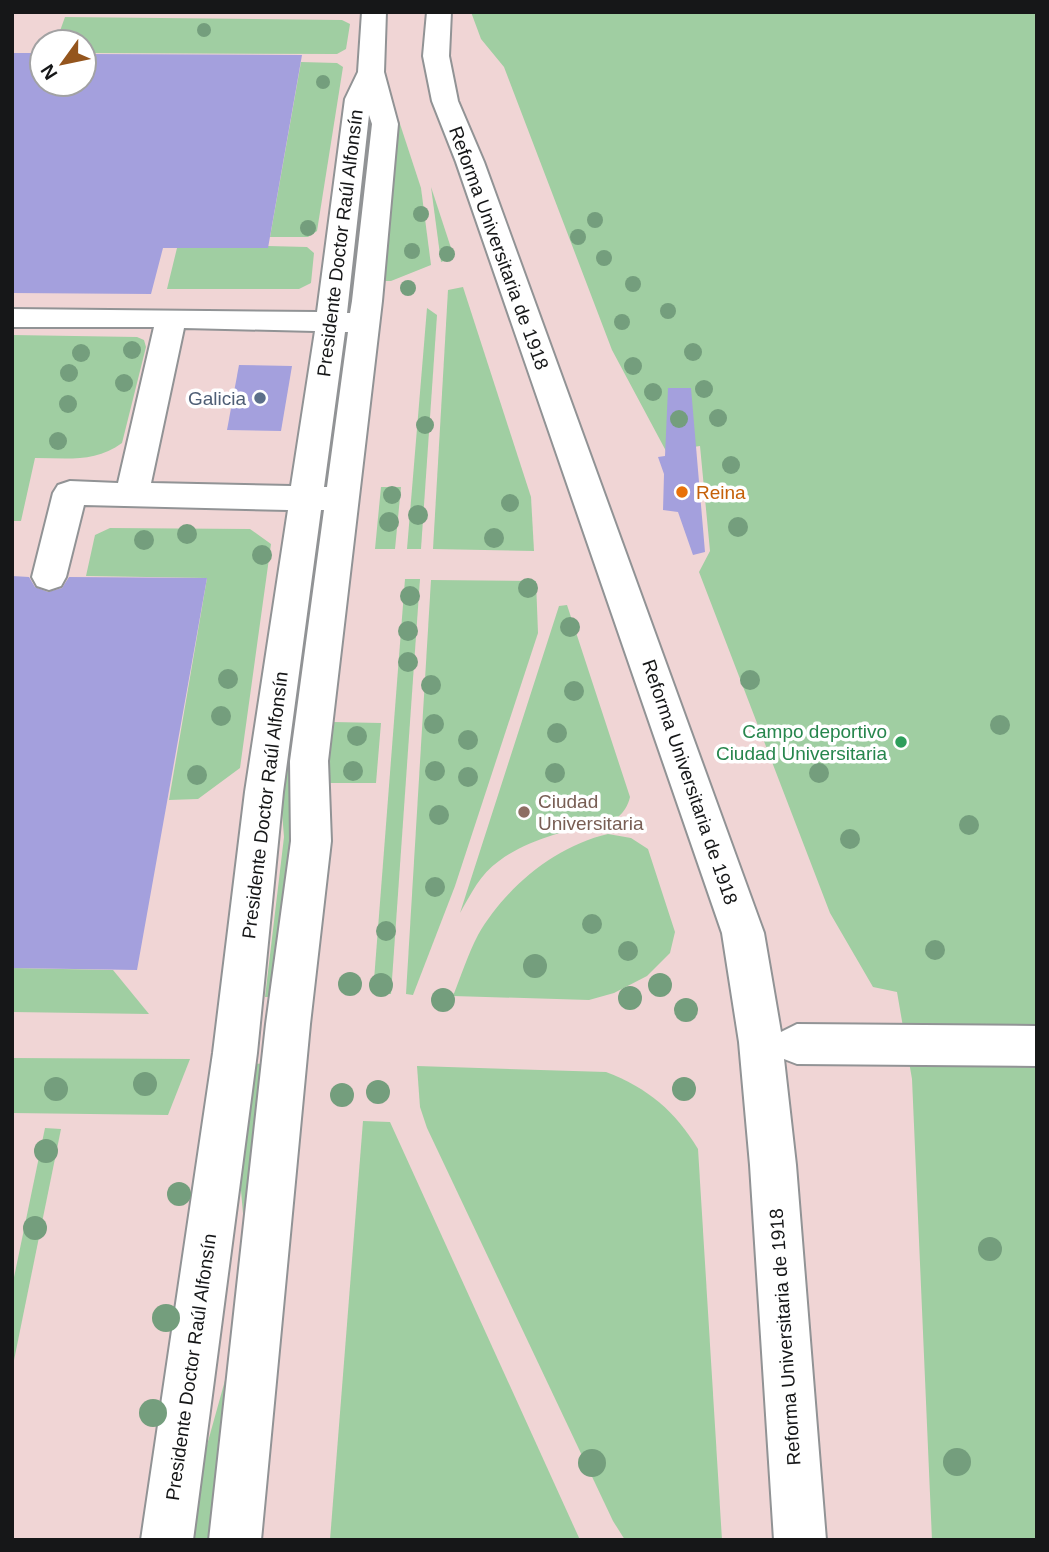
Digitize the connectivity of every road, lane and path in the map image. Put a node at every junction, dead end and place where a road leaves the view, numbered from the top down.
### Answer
1 (374, 12) edge
2 (416, 12) edge
3 (439, 12) edge
4 (436, 56) junction
5 (12, 318) edge
6 (171, 318) junction
7 (347, 323) junction
8 (132, 495) junction
9 (324, 499) junction
10 (49, 577) dead end
11 (797, 1044) dead end
12 (1037, 1045) edge
13 (167, 1540) edge
14 (235, 1540) edge
15 (800, 1540) edge

1 - 7 lane, Presidente Doctor Raúl Alfonsín
2 - 4 lane, Reforma Universitaria de 1918
3 - 4 lane, Reforma Universitaria de 1918
4 - 15 lane, Reforma Universitaria de 1918
5 - 6 lane
6 - 7 lane
6 - 8 lane
7 - 9 lane, Presidente Doctor Raúl Alfonsín
8 - 9 lane
8 - 10 lane
9 - 13 lane, Presidente Doctor Raúl Alfonsín
9 - 14 lane, Presidente Doctor Raúl Alfonsín
11 - 12 lane

